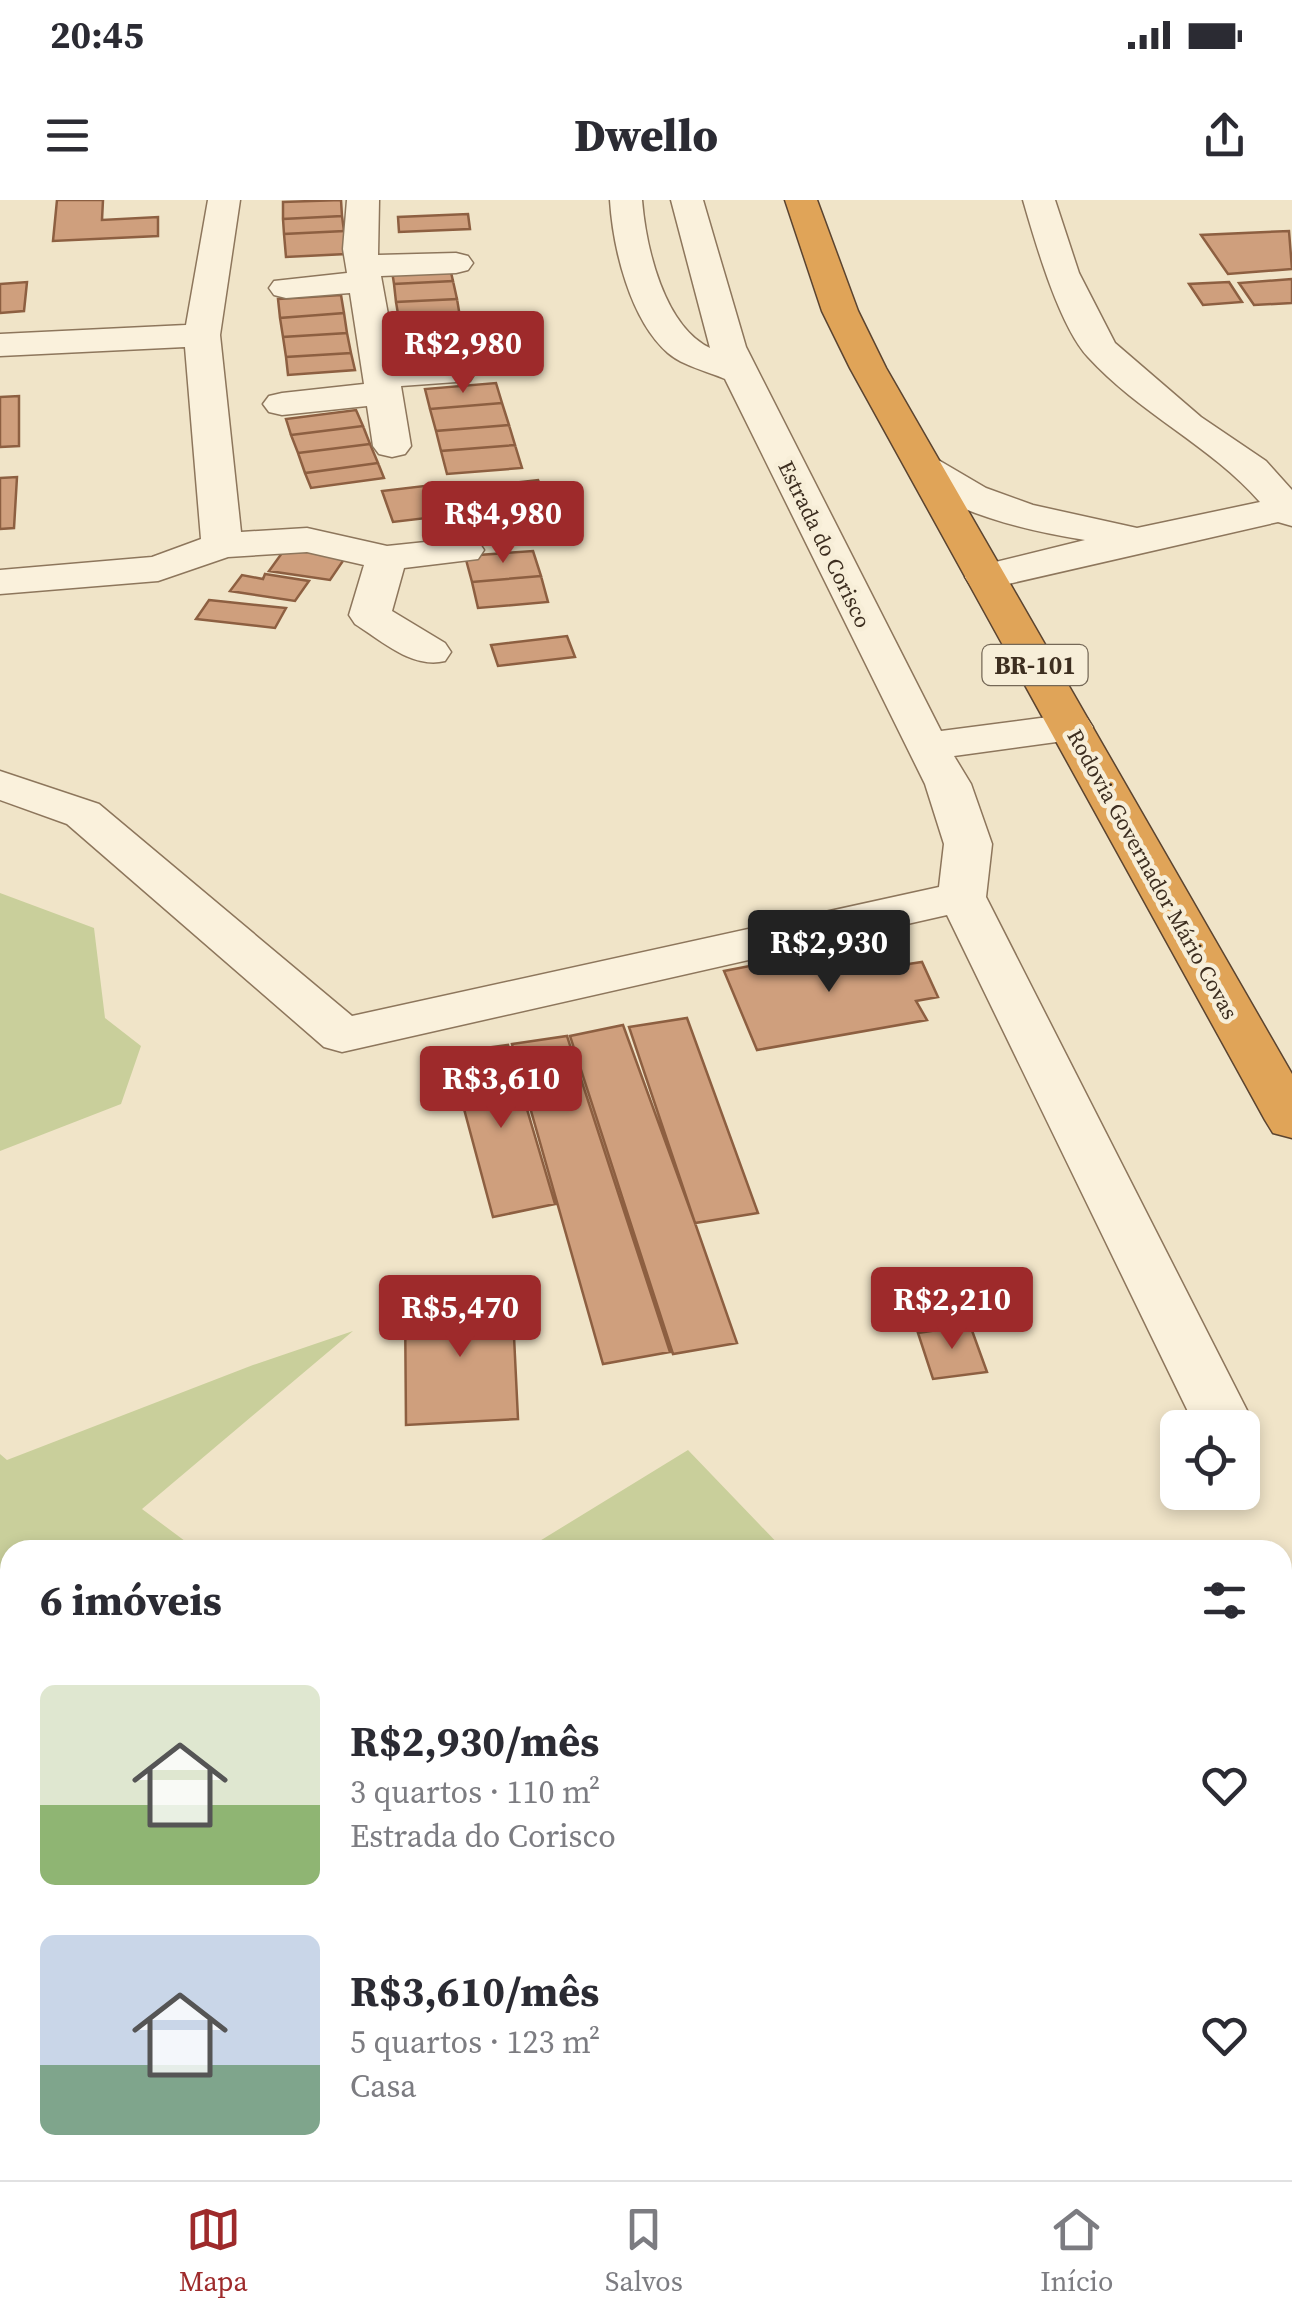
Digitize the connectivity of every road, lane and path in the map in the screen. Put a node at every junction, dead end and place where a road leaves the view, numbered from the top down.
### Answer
1 (224, 200) edge
2 (363, 200) edge
3 (626, 200) edge
4 (687, 200) edge
5 (800, 200) edge
6 (1039, 200) edge
7 (456, 263) dead end
8 (364, 274) junction
9 (286, 288) dead end
10 (202, 335) junction
11 (0, 345) edge
12 (741, 372) junction
13 (456, 373) dead end
14 (382, 385) junction
15 (282, 404) dead end
16 (392, 446) dead end
17 (926, 469) junction
18 (1291, 510) edge
19 (1144, 538) junction
20 (222, 546) junction
21 (464, 550) dead end
22 (387, 558) junction
23 (986, 578) junction
24 (0, 582) edge
25 (430, 652) dead end
26 (1071, 727) junction
27 (926, 746) junction
28 (0, 785) edge
29 (962, 897) junction
30 (1292, 1120) edge
31 (1218, 1410) edge

1 - 10 street
2 - 8 street
3 - 12 street
4 - 12 street, Estrada do Corisco
5 - 17 highway, Rodovia Governador Mário Covas / BR-101
6 - 18 street
7 - 8 street
8 - 9 street
8 - 14 street
10 - 11 street
10 - 20 street
12 - 27 street, Estrada do Corisco
13 - 14 street
14 - 15 street
14 - 16 street
17 - 19 street
17 - 23 highway, Rodovia Governador Mário Covas / BR-101
18 - 19 street
19 - 23 street
20 - 22 street
20 - 24 street
21 - 22 street
22 - 25 street
23 - 26 highway, Rodovia Governador Mário Covas / BR-101
26 - 27 street
26 - 30 highway, Rodovia Governador Mário Covas / BR-101
27 - 29 street, Estrada do Corisco
28 - 29 street
29 - 31 street

